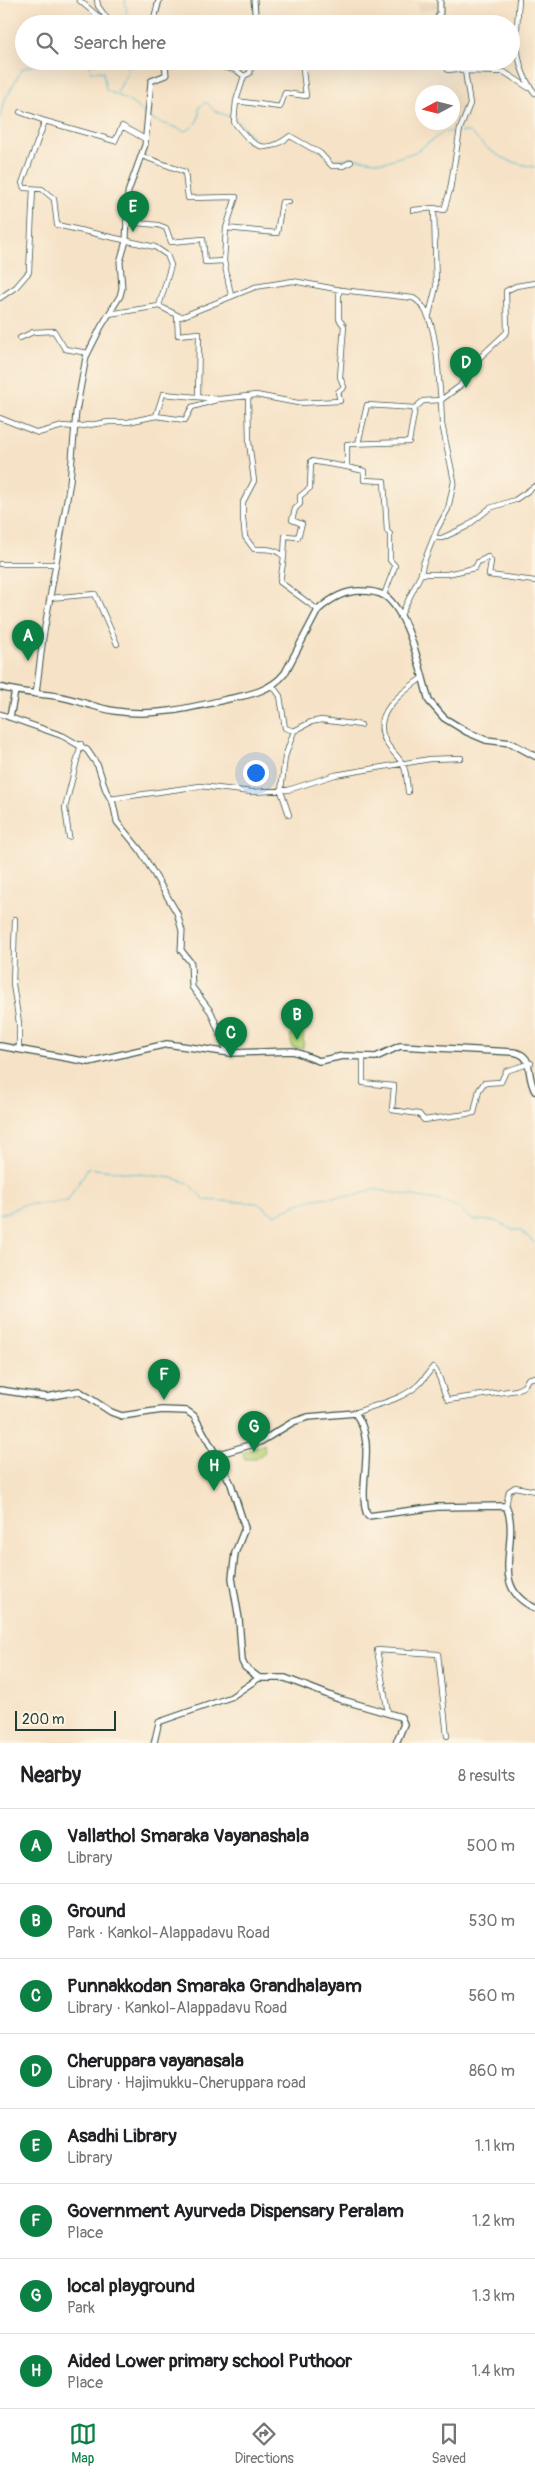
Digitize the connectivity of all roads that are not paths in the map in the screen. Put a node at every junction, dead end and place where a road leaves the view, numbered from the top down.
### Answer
1 (79, 0) edge
2 (97, 0) edge
3 (159, 0) edge
4 (254, 0) edge
5 (440, 0) edge
6 (518, 0) edge
7 (98, 15) edge
8 (104, 15) edge
9 (155, 15) edge
10 (255, 15) edge
11 (439, 15) edge
12 (517, 15) edge
13 (520, 63) edge
14 (166, 70) edge
15 (236, 70) edge
16 (250, 70) edge
17 (303, 70) edge
18 (461, 70) edge
19 (465, 71) junction
20 (244, 76) junction
21 (534, 91) edge
22 (236, 101) junction
23 (20, 112) dead end
24 (45, 121) junction
25 (145, 139) junction
26 (142, 156) junction
27 (351, 162) dead end
28 (33, 189) junction
29 (289, 202) dead end
30 (434, 208) junction
31 (413, 210) dead end
32 (126, 222) junction
33 (226, 228) junction
34 (126, 241) junction
35 (224, 261) junction
36 (535, 283) edge
37 (339, 290) junction
38 (231, 295) junction
39 (0, 298) edge
40 (159, 306) junction
41 (109, 314) junction
42 (428, 315) junction
43 (177, 316) junction
44 (20, 338) dead end
45 (88, 353) junction
46 (248, 396) junction
47 (198, 397) junction
48 (219, 399) junction
49 (441, 400) junction
50 (415, 408) junction
51 (156, 416) junction
52 (0, 418) edge
53 (76, 427) junction
54 (358, 444) junction
55 (347, 467) junction
56 (535, 486) edge
57 (434, 538) junction
58 (0, 564) edge
59 (56, 564) junction
60 (284, 564) junction
61 (421, 574) junction
62 (535, 581) edge
63 (384, 595) junction
64 (50, 598) junction
65 (318, 610) junction
66 (400, 616) junction
67 (117, 644) dead end
68 (423, 677) junction
69 (272, 686) junction
70 (0, 687) edge
71 (15, 691) junction
72 (36, 694) junction
73 (0, 714) edge
74 (10, 717) junction
75 (361, 725) dead end
76 (294, 731) junction
77 (81, 744) junction
78 (535, 756) edge
79 (461, 758) dead end
80 (403, 765) junction
81 (281, 790) junction
82 (408, 792) dead end
83 (110, 799) junction
84 (289, 815) dead end
85 (69, 837) dead end
86 (16, 919) dead end
87 (0, 1046) edge
88 (19, 1048) junction
89 (227, 1051) junction
90 (363, 1056) junction
91 (531, 1063) junction
92 (535, 1091) edge
93 (535, 1377) edge
94 (0, 1390) edge
95 (355, 1413) junction
96 (216, 1455) junction
97 (535, 1491) edge
98 (506, 1506) junction
99 (535, 1608) edge
100 (259, 1678) junction
101 (388, 1713) junction
102 (447, 1736) dead end
103 (154, 1743) edge
104 (396, 1743) edge

1 - 7 street
2 - 8 street
3 - 9 street
4 - 10 street
5 - 11 street
6 - 12 street
13 - 21 street
14 - 25 street
15 - 20 street
16 - 20 street
17 - 22 street
18 - 19 street
19 - 21 street
19 - 30 street
20 - 22 street
22 - 27 street
23 - 24 street
24 - 25 street
24 - 28 street
25 - 26 street
26 - 32 street
26 - 33 street
28 - 34 street
28 - 39 street
29 - 33 street
30 - 31 street
30 - 42 street
32 - 34 street
32 - 35 street
33 - 35 street
34 - 40 street
34 - 41 street
35 - 38 street
36 - 49 street
37 - 38 street
37 - 42 street
37 - 46 street
38 - 43 street
40 - 41 street
40 - 43 street
41 - 45 street
42 - 49 street
43 - 47 street
44 - 45 street
45 - 53 street
46 - 48 street
46 - 60 street
47 - 48 street
47 - 51 street
48 - 51 street
49 - 50 street
49 - 57 street
50 - 54 street
50 - 54 street
51 - 53 street
52 - 53 street
53 - 59 street
54 - 55 street
55 - 60 street
55 - 63 street
56 - 57 street
57 - 61 street
58 - 59 street
59 - 64 street
60 - 65 street
61 - 62 street
61 - 66 street
63 - 65 main road
63 - 66 main road
64 - 67 street
64 - 72 street
65 - 69 main road
66 - 68 main road
68 - 78 main road
68 - 80 street
69 - 72 main road
69 - 76 street
70 - 71 main road
71 - 72 main road
71 - 74 main road
73 - 74 street
74 - 77 street
75 - 76 street
76 - 81 street
77 - 83 street
77 - 85 street
79 - 80 street
80 - 81 street
80 - 82 street
81 - 83 street
81 - 84 street
83 - 89 street
86 - 88 street
87 - 88 main road
88 - 89 main road
89 - 90 main road
90 - 91 main road
90 - 91 street
91 - 92 main road
93 - 95 street
94 - 96 main road
95 - 96 main road
95 - 98 main road
96 - 100 main road
97 - 98 street
98 - 99 main road
100 - 101 main road
100 - 103 street
101 - 102 street
101 - 104 main road

